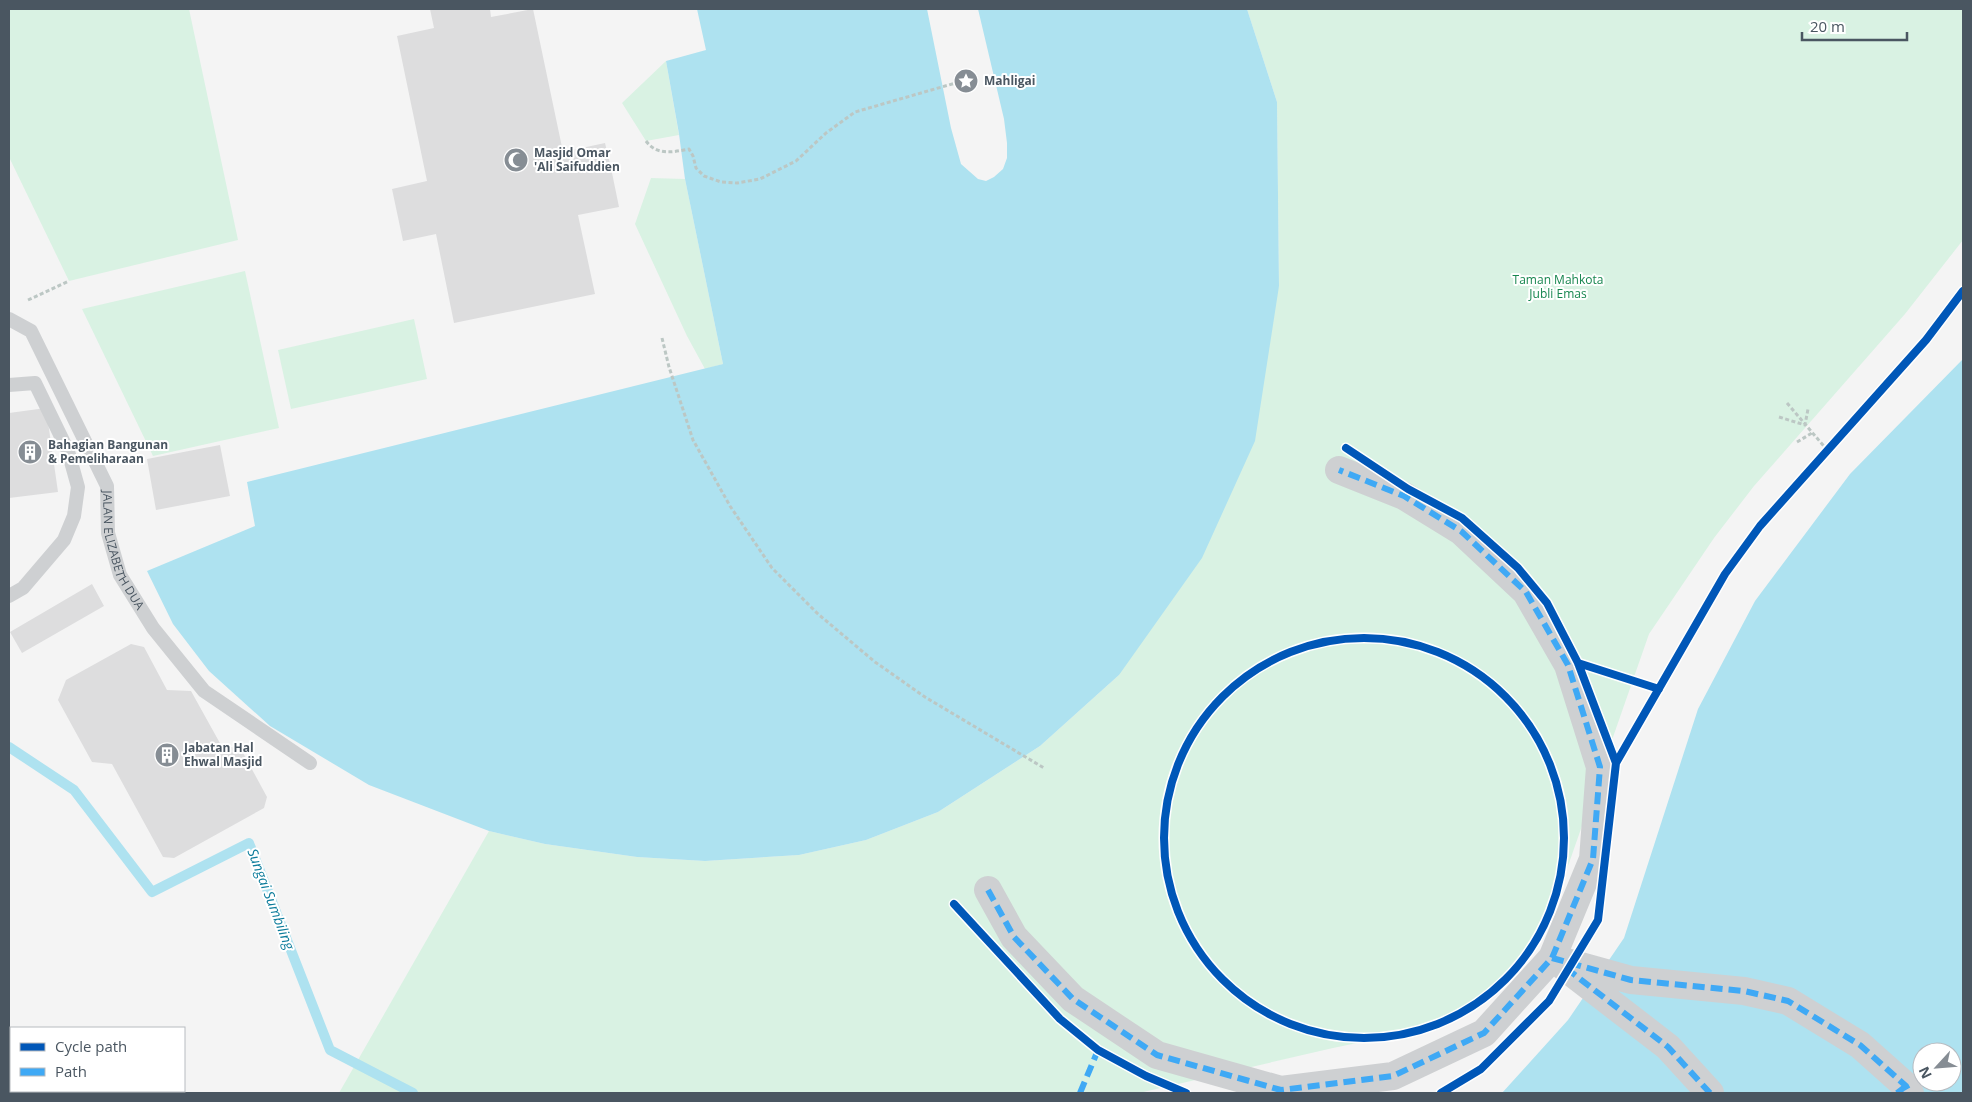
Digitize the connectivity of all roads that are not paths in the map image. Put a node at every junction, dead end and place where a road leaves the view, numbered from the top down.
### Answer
1 (9, 319) edge
2 (9, 385) edge
3 (1339, 470) dead end
4 (9, 596) edge
5 (310, 763) dead end
6 (988, 890) dead end
7 (1552, 958) junction
8 (1904, 1091) edge
9 (1710, 1093) edge

1 - 5 lane, JALAN ELIZABETH DUA
2 - 4 lane
3 - 7 street
6 - 7 street
7 - 8 street
7 - 9 street

